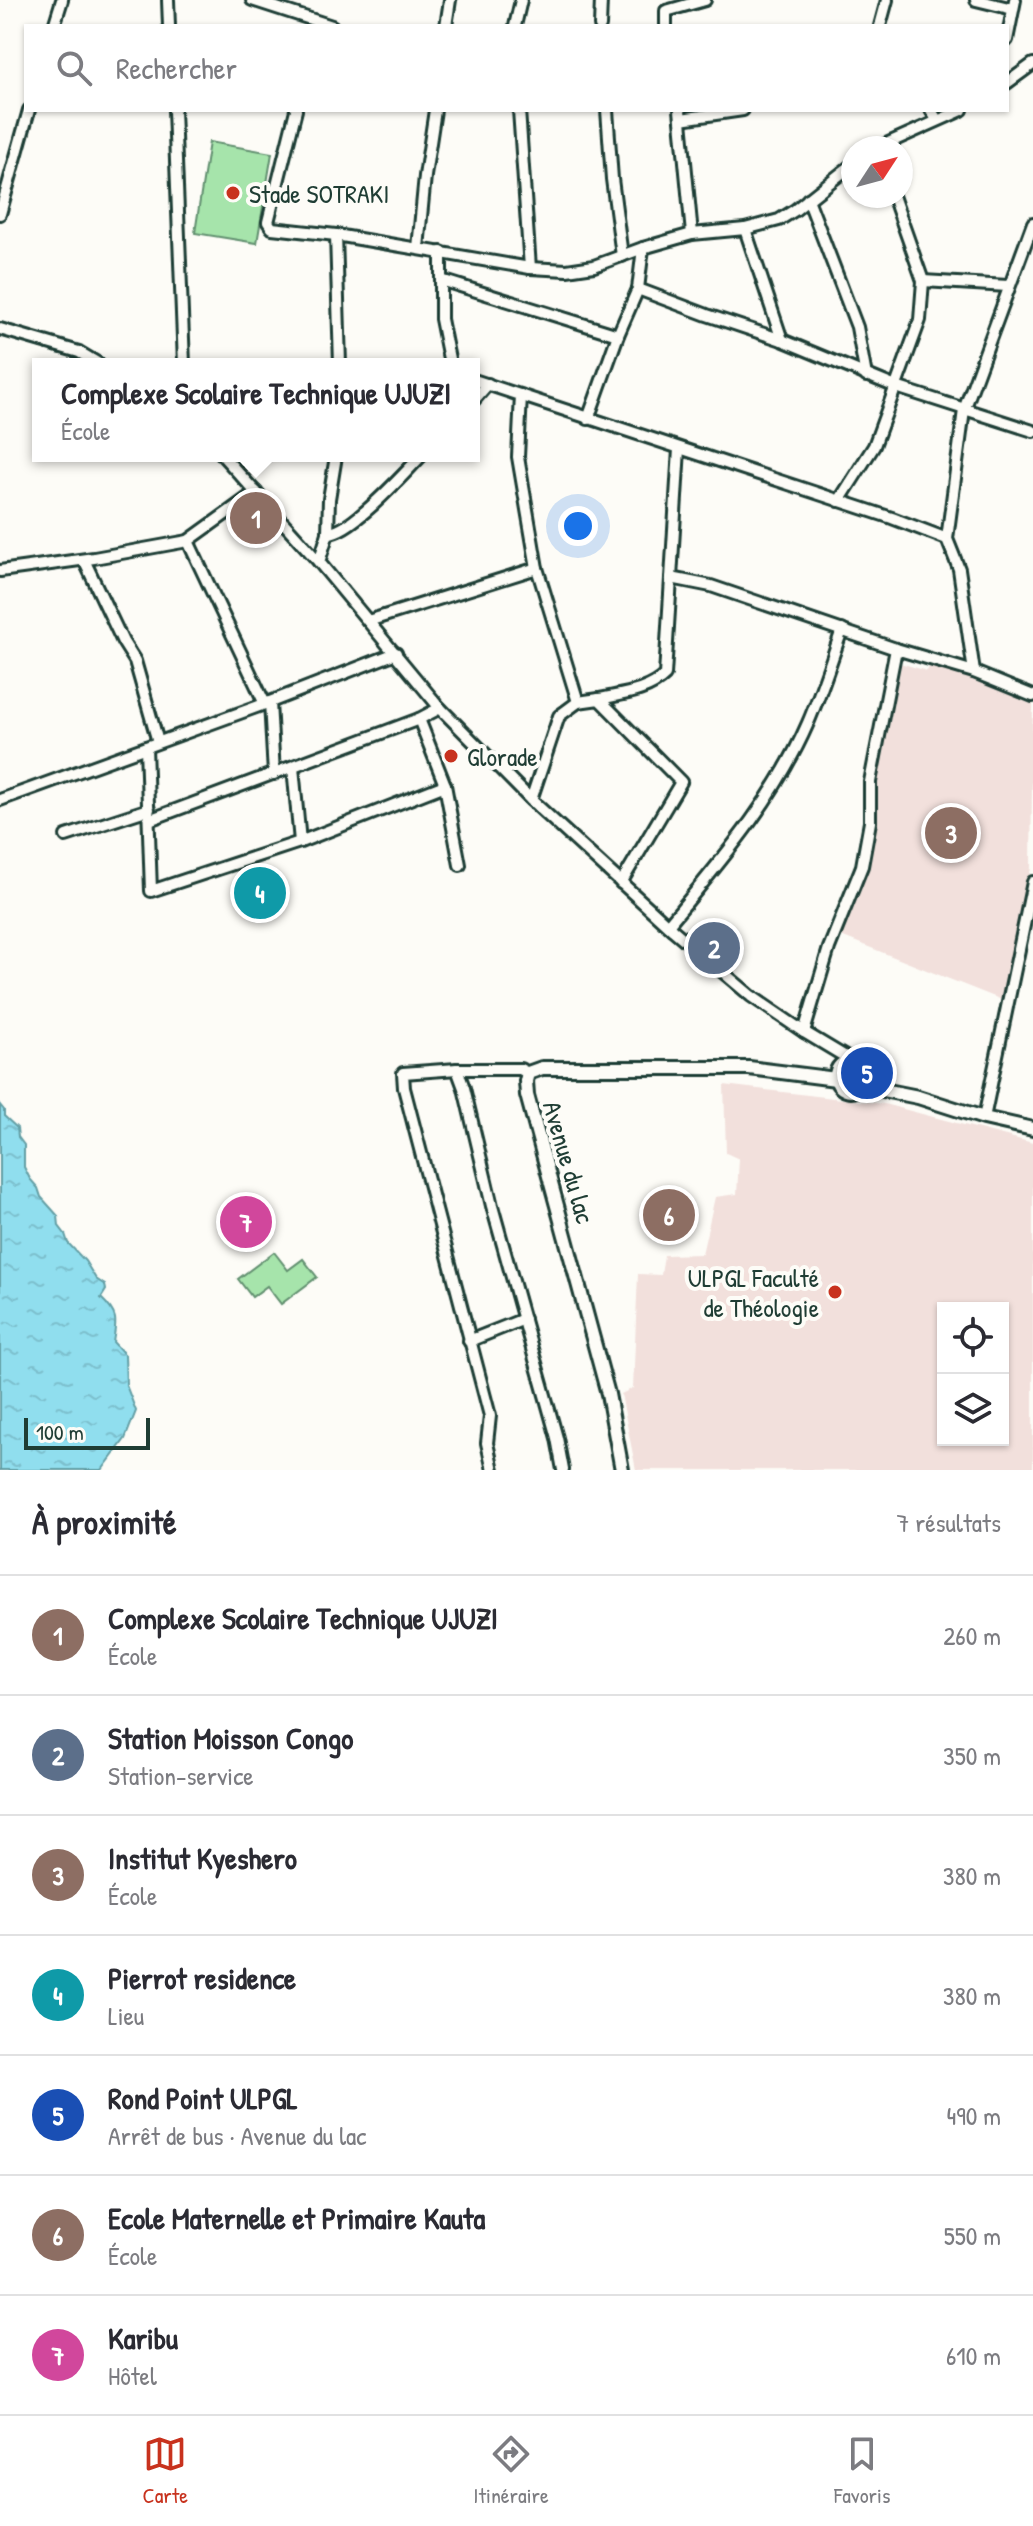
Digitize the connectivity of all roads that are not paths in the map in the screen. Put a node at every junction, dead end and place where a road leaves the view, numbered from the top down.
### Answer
1 (62, 0) edge
2 (168, 0) edge
3 (252, 0) edge
4 (450, 0) edge
5 (521, 0) edge
6 (601, 0) edge
7 (705, 0) edge
8 (887, 0) edge
9 (976, 0) edge
10 (1014, 4) edge
11 (55, 24) edge
12 (169, 24) edge
13 (319, 24) edge
14 (446, 24) edge
15 (515, 24) edge
16 (600, 24) edge
17 (666, 24) edge
18 (881, 24) edge
19 (1009, 30) edge
20 (1033, 64) edge
21 (1009, 82) edge
22 (28, 112) edge
23 (174, 112) edge
24 (295, 112) edge
25 (435, 112) edge
26 (519, 112) edge
27 (607, 112) edge
28 (712, 112) edge
29 (932, 112) edge
30 (957, 112) edge
31 (681, 114) edge
32 (937, 120) junction
33 (903, 136) edge
34 (841, 173) edge
35 (808, 199) junction
36 (897, 208) edge
37 (0, 214) edge
38 (1033, 223) edge
39 (745, 229) junction
40 (692, 234) junction
41 (336, 235) junction
42 (1030, 239) edge
43 (418, 248) junction
44 (643, 248) junction
45 (441, 252) junction
46 (622, 256) junction
47 (530, 268) junction
48 (441, 280) junction
49 (923, 281) junction
50 (1008, 286) junction
51 (638, 289) junction
52 (0, 329) edge
53 (618, 335) junction
54 (782, 340) junction
55 (89, 358) edge
56 (184, 358) edge
57 (340, 358) edge
58 (449, 358) edge
59 (866, 376) junction
60 (480, 382) edge
61 (488, 384) junction
62 (896, 387) junction
63 (480, 393) edge
64 (521, 395) junction
65 (964, 410) junction
66 (588, 419) junction
67 (1033, 431) edge
68 (679, 449) junction
69 (228, 462) edge
70 (335, 462) edge
71 (415, 462) edge
72 (256, 492) junction
73 (839, 501) junction
74 (328, 533) junction
75 (947, 539) junction
76 (188, 541) junction
77 (84, 560) junction
78 (319, 562) junction
79 (537, 568) junction
80 (0, 571) edge
81 (671, 578) junction
82 (368, 621) junction
83 (842, 630) junction
84 (896, 649) junction
85 (396, 653) junction
86 (974, 672) junction
87 (1033, 696) edge
88 (599, 699) junction
89 (578, 702) junction
90 (267, 703) junction
91 (440, 708) junction
92 (419, 719) junction
93 (158, 742) junction
94 (146, 747) junction
95 (293, 767) junction
96 (274, 774) junction
97 (445, 785) junction
98 (0, 800) edge
99 (531, 800) junction
100 (149, 815) junction
101 (66, 836) dead end
102 (300, 842) junction
103 (460, 865) dead end
104 (1033, 882) edge
105 (621, 883) junction
106 (668, 925) junction
107 (804, 1032) junction
108 (854, 1062) junction
109 (457, 1069) junction
110 (528, 1073) junction
111 (836, 1079) junction
112 (863, 1086) junction
113 (984, 1118) junction
114 (1033, 1129) edge
115 (524, 1319) junction
116 (469, 1341) junction
117 (493, 1470) edge
118 (563, 1470) edge
119 (622, 1470) edge

1 - 11 street
2 - 12 street
3 - 13 street
4 - 14 street
5 - 15 street
6 - 16 street
7 - 17 street
8 - 18 street
9 - 10 street
10 - 19 street
20 - 21 street
22 - 37 street
23 - 56 street
24 - 41 street
25 - 43 street
26 - 47 street
27 - 46 street
28 - 31 street
29 - 32 street
30 - 32 street
31 - 40 street
32 - 33 street
34 - 35 street
35 - 39 street
35 - 59 street
36 - 49 street
38 - 42 street
39 - 40 street
39 - 54 street
40 - 44 street
41 - 43 street
41 - 57 street
42 - 50 street
43 - 45 street
44 - 46 street
44 - 51 street
45 - 47 street
45 - 48 street
46 - 47 street
48 - 53 street
48 - 58 street
49 - 50 street
49 - 62 street
50 - 65 street
51 - 53 street
51 - 54 street
52 - 55 street
53 - 66 street
54 - 59 street
59 - 62 street
60 - 61 street
61 - 63 street
61 - 64 street
62 - 65 street
62 - 73 street
64 - 66 street
64 - 79 street
65 - 67 street
65 - 75 street
66 - 68 street
68 - 73 street
68 - 81 street
69 - 72 street
70 - 74 street
71 - 74 street
72 - 76 street
72 - 78 street
73 - 75 street
74 - 78 street
75 - 86 street
76 - 77 street
76 - 90 street
77 - 80 street
77 - 93 street
78 - 82 street
79 - 82 street
79 - 89 street
81 - 83 street
81 - 88 street
82 - 85 street
83 - 84 street
83 - 106 street
84 - 86 street
84 - 107 street
85 - 90 street
85 - 91 street
86 - 87 street
88 - 89 street
88 - 105 street
89 - 99 street
90 - 93 street
90 - 96 street
91 - 92 street
91 - 99 street
92 - 95 street
92 - 97 street
93 - 94 street
94 - 98 street
94 - 100 street
95 - 96 street
95 - 102 street
96 - 100 street
97 - 102 street
97 - 103 street
99 - 105 street
100 - 101 street
100 - 102 street
104 - 113 street
105 - 106 street
106 - 107 street
107 - 108 street
108 - 111 main road
108 - 112 main road
109 - 110 street
109 - 115 street
109 - 116 street
110 - 111 main road, Avenue du lac
110 - 119 main road, Avenue du lac
111 - 112 main road
112 - 113 main road
113 - 114 main road
115 - 116 street
115 - 118 street
116 - 117 street

